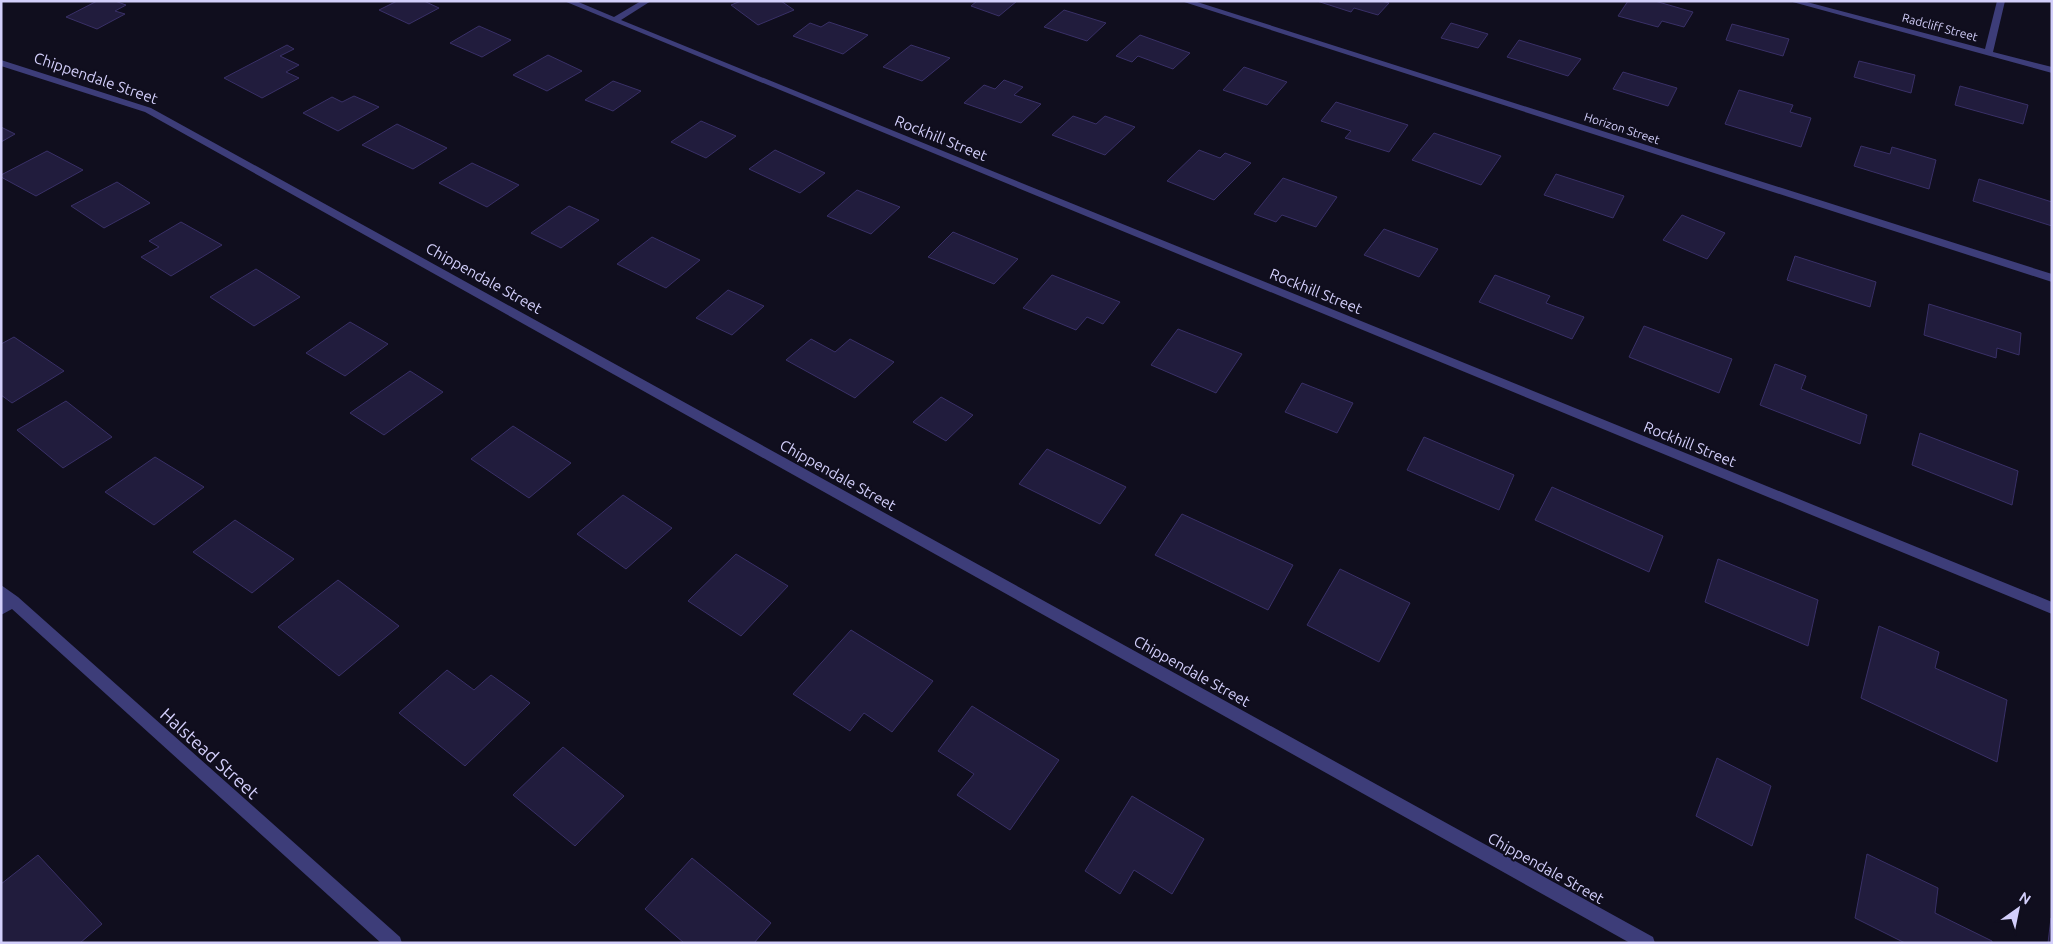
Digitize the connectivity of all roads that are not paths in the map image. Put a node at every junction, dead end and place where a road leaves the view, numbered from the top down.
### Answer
1 (568, 1) edge
2 (647, 1) edge
3 (1185, 1) edge
4 (1793, 1) edge
5 (2001, 1) edge
6 (614, 20) junction
7 (1988, 53) junction
8 (1, 63) edge
9 (2052, 70) edge
10 (2052, 278) edge
11 (5, 600) edge
12 (2052, 608) edge
13 (394, 943) edge
14 (1647, 943) edge

1 - 6 street, Rockhill Street
2 - 6 street
3 - 10 street, Horizon Street
4 - 7 street, Radcliff Street
5 - 7 street
6 - 12 street, Rockhill Street
7 - 9 street, Radcliff Street
8 - 14 street, Chippendale Street
11 - 13 street, Halstead Street

